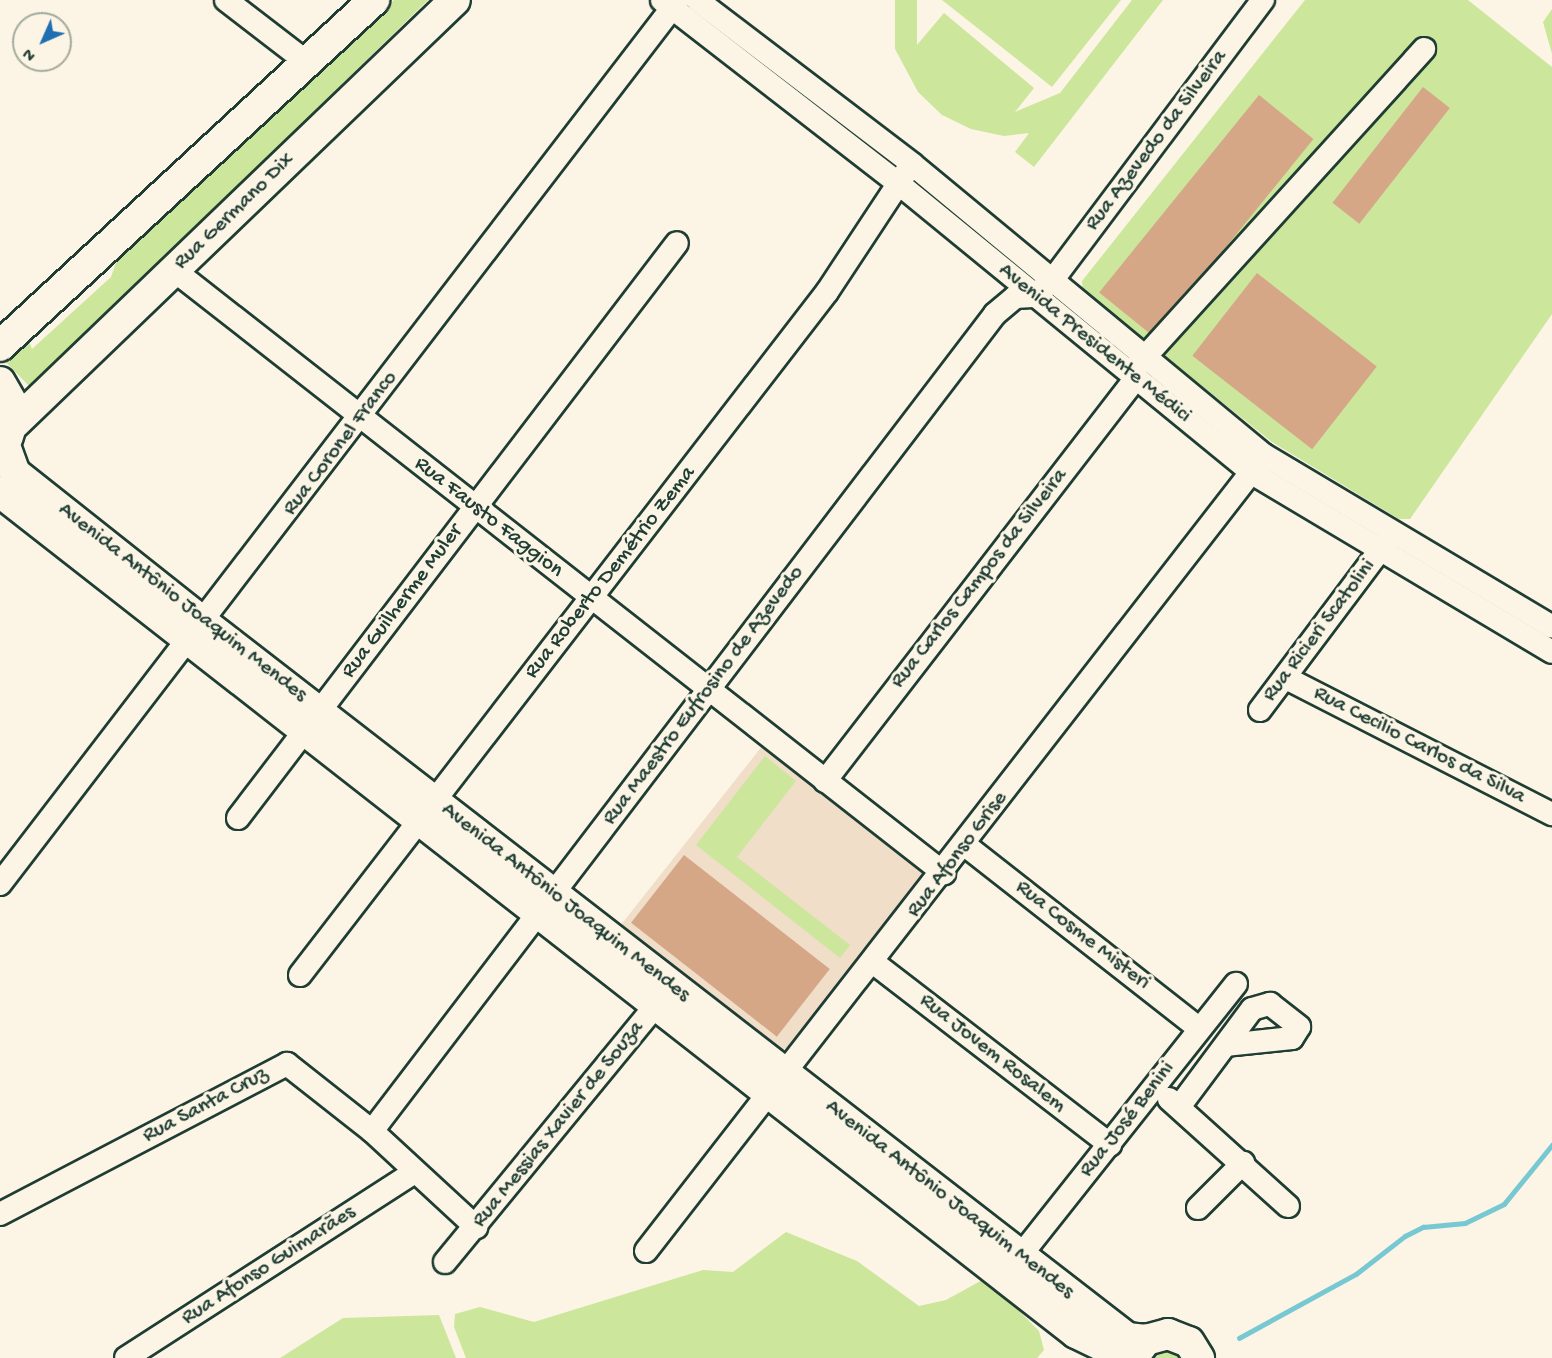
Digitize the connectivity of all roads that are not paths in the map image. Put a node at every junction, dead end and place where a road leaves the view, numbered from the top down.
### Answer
1 (226, 0) edge
2 (374, 0) edge
3 (454, 0) edge
4 (697, 0) edge
5 (1263, 0) edge
6 (671, 3) edge
7 (1424, 49) dead end
8 (309, 64) junction
9 (804, 83) junction
10 (791, 101) junction
11 (912, 164) junction
12 (898, 183) junction
13 (677, 243) dead end
14 (175, 271) junction
15 (1042, 289) junction
16 (0, 345) edge
17 (1142, 373) junction
18 (0, 382) edge
19 (361, 418) junction
20 (6, 437) edge
21 (1258, 464) junction
22 (0, 492) edge
23 (476, 507) junction
24 (1386, 543) junction
25 (590, 598) junction
26 (1510, 614) junction
27 (1552, 627) edge
28 (196, 632) junction
29 (1552, 652) edge
30 (1286, 678) junction
31 (709, 690) junction
32 (1260, 710) dead end
33 (312, 722) junction
34 (825, 781) junction
35 (428, 812) junction
36 (1552, 814) edge
37 (238, 818) dead end
38 (965, 845) junction
39 (944, 873) junction
40 (0, 884) edge
41 (545, 903) junction
42 (874, 963) junction
43 (300, 975) dead end
44 (1236, 984) dead end
45 (663, 996) junction
46 (1198, 1028) junction
47 (1227, 1046) dead end
48 (780, 1085) junction
49 (1154, 1088) junction
50 (1179, 1107) junction
51 (372, 1131) junction
52 (1110, 1145) junction
53 (1243, 1163) junction
54 (413, 1173) junction
55 (1288, 1206) dead end
56 (1198, 1208) dead end
57 (0, 1214) edge
58 (476, 1227) junction
59 (646, 1251) dead end
60 (1021, 1255) junction
61 (445, 1262) dead end
62 (1074, 1346) edge
63 (1136, 1352) edge
64 (126, 1358) edge
65 (1199, 1358) edge

1 - 8 street
2 - 8 main road
3 - 14 main road, Rua Germano Dix
4 - 9 street, Avenida Presidente Médici
5 - 15 street, Rua Azevedo da Silveira
6 - 10 street, Avenida Presidente Médici
6 - 19 street, Rua Coronel Franco
7 - 17 street, Rua Carlos Campos da Silveira
8 - 16 main road
9 - 10 street
9 - 11 street, Avenida Presidente Médici
10 - 12 street, Avenida Presidente Médici
11 - 12 street, Rua Roberto Demétrio Zema
11 - 15 street, Avenida Presidente Médici
12 - 15 street, Avenida Presidente Médici
12 - 25 street, Rua Roberto Demétrio Zema
13 - 23 street, Rua Guilherme Muler
14 - 19 street, Rua Fausto Faggion
14 - 20 main road, Rua Germano Dix
15 - 17 street, Avenida Presidente Médici
15 - 31 street, Rua Maestro Eufrosino de Azevedo
17 - 21 street, Avenida Presidente Médici
17 - 34 street, Rua Carlos Campos da Silveira
18 - 20 main road, Avenida Antônio Joaquim Mendes
19 - 23 street, Rua Fausto Faggion
19 - 28 street, Rua Coronel Franco
20 - 28 main road, Avenida Antônio Joaquim Mendes
21 - 24 street, Avenida Presidente Médici
21 - 38 street, Rua Afonso Grise
22 - 28 main road, Avenida Antônio Joaquim Mendes
23 - 25 street, Rua Fausto Faggion
23 - 33 street, Rua Guilherme Muler
24 - 26 street, Avenida Presidente Médici
24 - 30 street, Rua Ricieri Scatolini
25 - 31 street, Rua Fausto Faggion
25 - 35 street, Rua Roberto Demétrio Zema
26 - 27 street, Avenida Presidente Médici
26 - 29 street, Avenida Presidente Médici
28 - 33 main road, Avenida Antônio Joaquim Mendes
28 - 40 street, Rua Coronel Franco
30 - 32 street, Rua Ricieri Scatolini
30 - 36 street, Rua Cecilio Carlos da Silva
31 - 34 street, Rua Fausto Faggion
31 - 41 street, Rua Maestro Eufrosino de Azevedo
33 - 35 main road, Avenida Antônio Joaquim Mendes
33 - 37 street, Rua Guilherme Muler
34 - 39 street, Rua Fausto Faggion
35 - 41 main road, Avenida Antônio Joaquim Mendes
35 - 43 street, Rua Roberto Demétrio Zema
38 - 39 street, Rua Afonso Grise
38 - 46 street, Rua Cosme Misteri
39 - 42 street, Rua Afonso Grise
41 - 45 main road, Avenida Antônio Joaquim Mendes
41 - 51 street, Rua Maestro Eufrosino de Azevedo
42 - 48 street, Rua Afonso Grise
42 - 52 street, Rua Jovem Rosalem
44 - 46 street, Rua José Benini
45 - 48 main road, Avenida Antônio Joaquim Mendes
45 - 58 street, Rua Messias Xavier de Souza
46 - 49 street, Rua José Benini
47 - 50 street
48 - 59 street, Rua Afonso Grise
48 - 60 main road, Avenida Antônio Joaquim Mendes
48 - 62 main road, Avenida Antônio Joaquim Mendes
49 - 50 street
49 - 52 street, Rua José Benini
50 - 53 street
51 - 54 street, Rua Santa Cruz
51 - 57 street, Rua Santa Cruz
52 - 60 street, Rua José Benini
53 - 55 street
53 - 56 street
54 - 58 street, Rua Santa Cruz
54 - 64 street, Rua Afonso Guimarães
58 - 61 street, Rua Messias Xavier de Souza
60 - 63 main road, Avenida Antônio Joaquim Mendes
62 - 63 main road, Avenida Antônio Joaquim Mendes
63 - 65 main road

